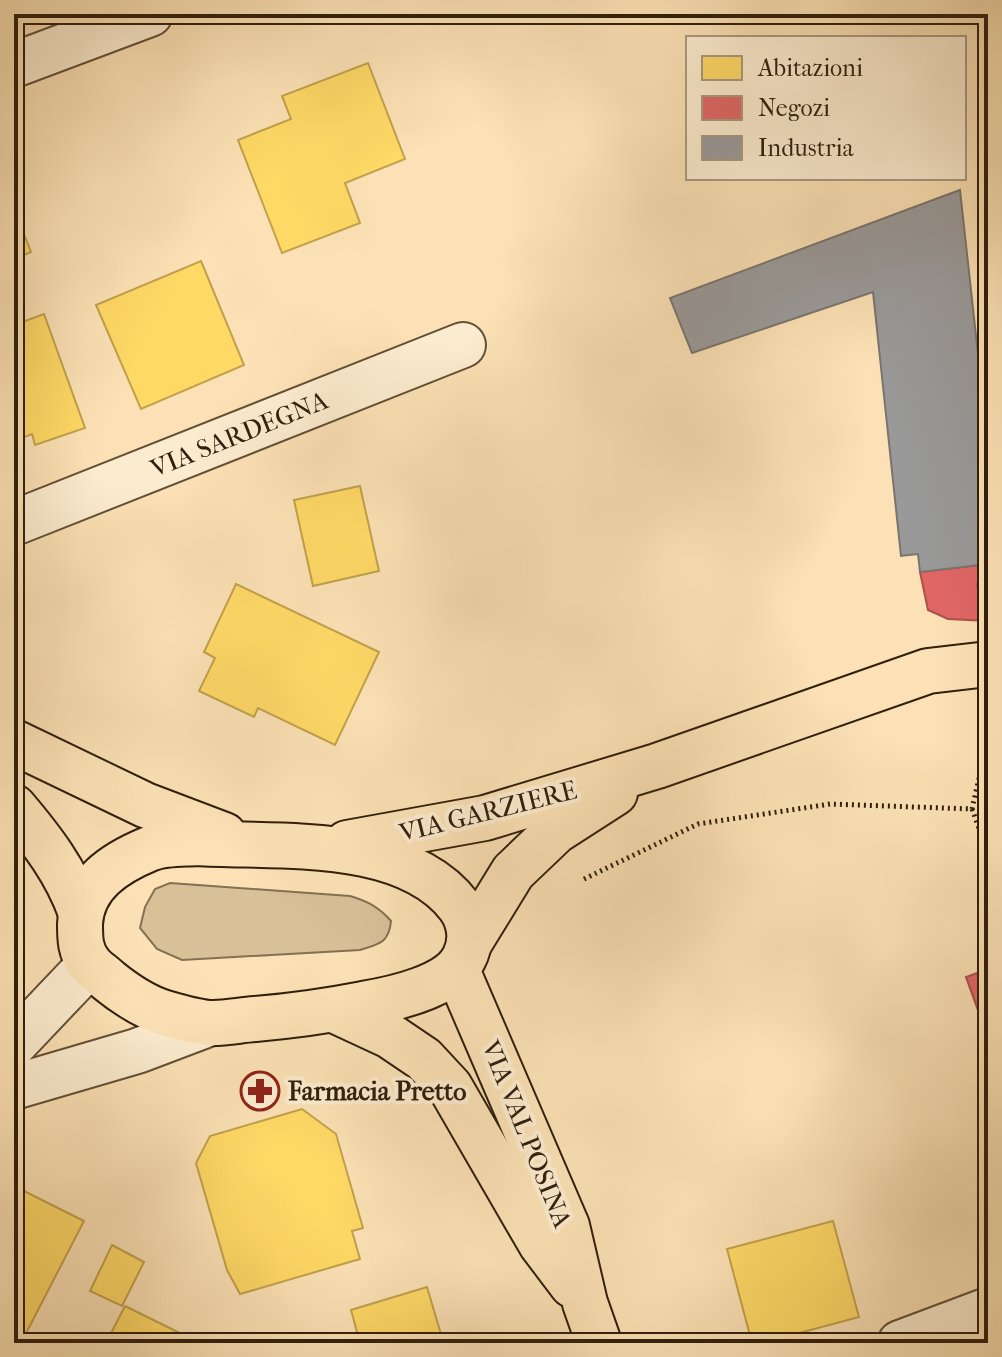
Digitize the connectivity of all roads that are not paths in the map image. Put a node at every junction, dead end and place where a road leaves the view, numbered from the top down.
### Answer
1 (150, 14) edge
2 (14, 65) edge
3 (463, 345) dead end
4 (14, 523) edge
5 (988, 635) edge
6 (988, 664) edge
7 (928, 671) junction
8 (14, 742) edge
9 (657, 766) junction
10 (14, 807) edge
11 (256, 846) junction
12 (317, 849) junction
13 (81, 913) junction
14 (463, 956) junction
15 (90, 964) junction
16 (334, 1010) junction
17 (211, 1023) junction
18 (14, 1044) edge
19 (14, 1087) edge
20 (585, 1303) junction
21 (988, 1310) edge
22 (599, 1343) edge
23 (900, 1343) edge

1 - 2 street
3 - 4 street, VIA SARDEGNA
5 - 7 main road, VIA GARZIERE
6 - 7 main road, VIA GARZIERE
7 - 9 main road, VIA GARZIERE
8 - 11 main road
9 - 12 main road, VIA GARZIERE
9 - 14 main road, VIA GARZIERE
10 - 13 main road
11 - 12 main road
11 - 13 main road
12 - 14 main road, VIA VAL POSINA
13 - 15 main road
14 - 16 main road
14 - 20 main road, VIA VAL POSINA
15 - 17 main road
15 - 18 street
16 - 17 main road
16 - 20 main road, VIA VAL POSINA
17 - 19 street
20 - 22 main road, VIA VAL POSINA
21 - 23 street

